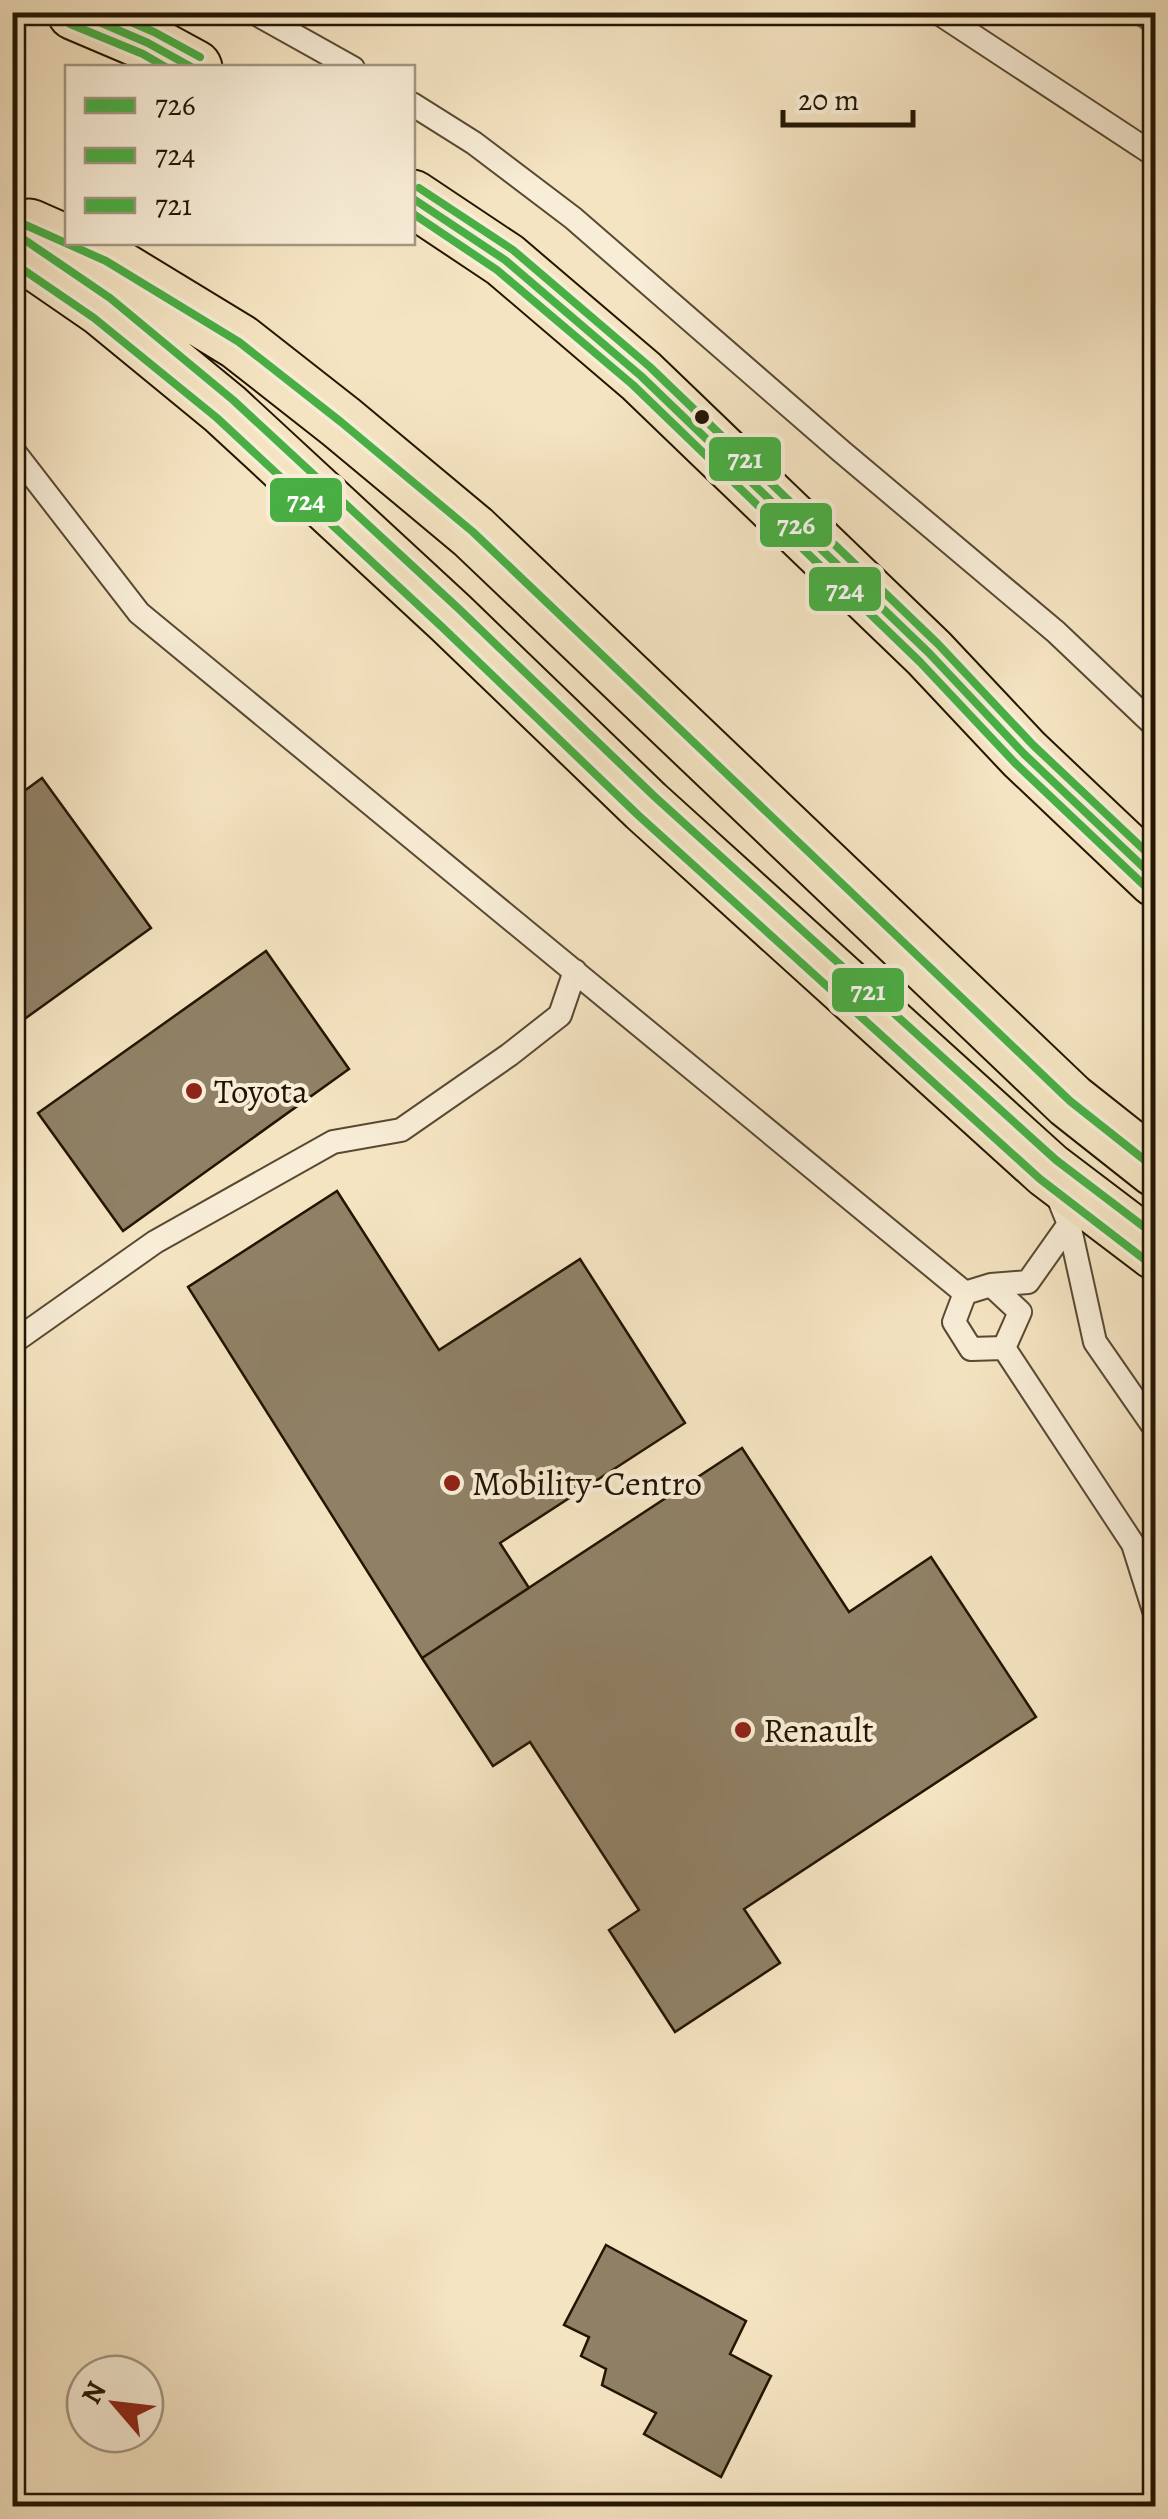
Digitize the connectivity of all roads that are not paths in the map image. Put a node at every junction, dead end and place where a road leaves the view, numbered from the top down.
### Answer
1 (75, 12) edge
2 (253, 12) edge
3 (936, 12) edge
4 (188, 65) edge
5 (349, 65) edge
6 (415, 106) edge
7 (1156, 156) edge
8 (415, 200) edge
9 (12, 219) edge
10 (65, 243) edge
11 (70, 245) edge
12 (12, 246) edge
13 (12, 448) edge
14 (1156, 727) edge
15 (1156, 879) edge
16 (575, 972) junction
17 (1156, 1169) edge
18 (1048, 1170) junction
19 (1069, 1224) junction
20 (1156, 1252) edge
21 (990, 1285) junction
22 (965, 1293) junction
23 (12, 1343) edge
24 (1004, 1348) junction
25 (1156, 1430) edge
26 (1156, 1617) edge

1 - 4 highway
2 - 5 lane
3 - 7 lane
6 - 14 lane
8 - 15 highway
9 - 10 highway
11 - 17 highway
12 - 18 highway
13 - 16 lane
16 - 22 lane
16 - 23 lane
18 - 19 lane
18 - 20 highway
19 - 21 lane
19 - 25 lane
21 - 22 lane
21 - 24 lane
22 - 24 lane
24 - 26 lane

